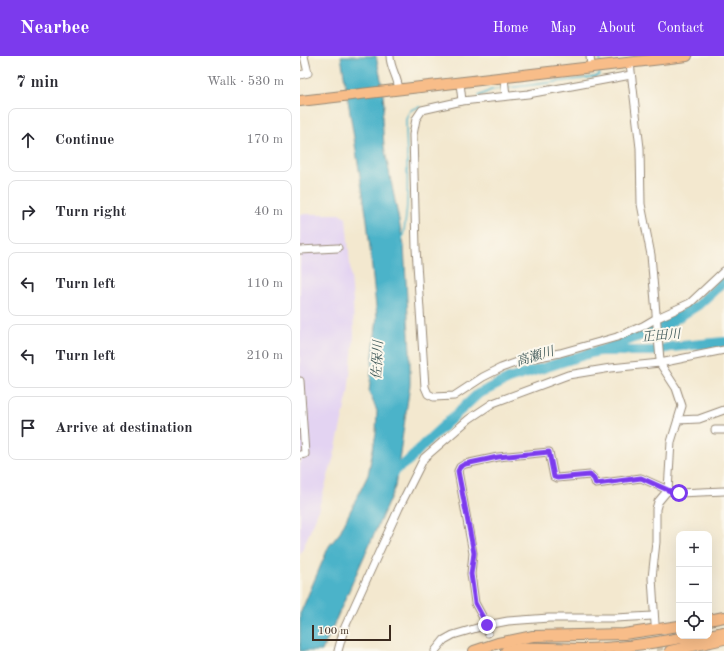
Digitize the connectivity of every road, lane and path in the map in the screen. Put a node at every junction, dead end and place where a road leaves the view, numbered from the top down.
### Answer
1 (304, 56) edge
2 (390, 56) edge
3 (590, 56) edge
4 (687, 56) edge
5 (630, 63) junction
6 (597, 67) junction
7 (300, 75) edge
8 (631, 75) junction
9 (504, 78) junction
10 (460, 83) junction
11 (394, 90) junction
12 (506, 96) junction
13 (462, 101) junction
14 (300, 102) edge
15 (338, 248) dead end
16 (300, 250) edge
17 (724, 271) edge
18 (655, 320) junction
19 (724, 350) edge
20 (660, 363) junction
21 (300, 381) edge
22 (724, 410) edge
23 (678, 420) junction
24 (715, 430) dead end
25 (724, 430) edge
26 (300, 455) edge
27 (668, 490) junction
28 (724, 491) edge
29 (654, 616) junction
30 (724, 617) edge
31 (712, 619) edge
32 (655, 624) tunnel mouth
33 (487, 625) junction
34 (676, 626) edge
35 (724, 630) edge
36 (488, 633) dead end
37 (712, 633) edge
38 (676, 638) edge
39 (690, 639) edge
40 (721, 640) edge
41 (338, 651) edge
42 (435, 651) edge
43 (474, 651) edge
44 (506, 651) edge
45 (634, 651) edge
46 (670, 651) edge
47 (684, 651) edge

1 - 7 street
2 - 11 street
3 - 6 street
4 - 5 highway
5 - 6 highway
5 - 8 street
6 - 9 highway
8 - 12 street
8 - 18 street
9 - 10 highway
9 - 12 street
10 - 11 highway
10 - 13 street
11 - 14 highway
12 - 13 street
13 - 18 street
15 - 16 street
17 - 18 street
18 - 20 street
19 - 20 street
20 - 23 street
20 - 41 street
21 - 26 street
22 - 23 street
23 - 27 street
24 - 25 street
27 - 28 street
27 - 29 street
27 - 33 street
29 - 32 street
29 - 33 street
30 - 31 highway
33 - 36 street
33 - 42 street
34 - 43 highway
35 - 37 highway
38 - 44 highway
39 - 45 highway
40 - 46 highway
40 - 47 highway

